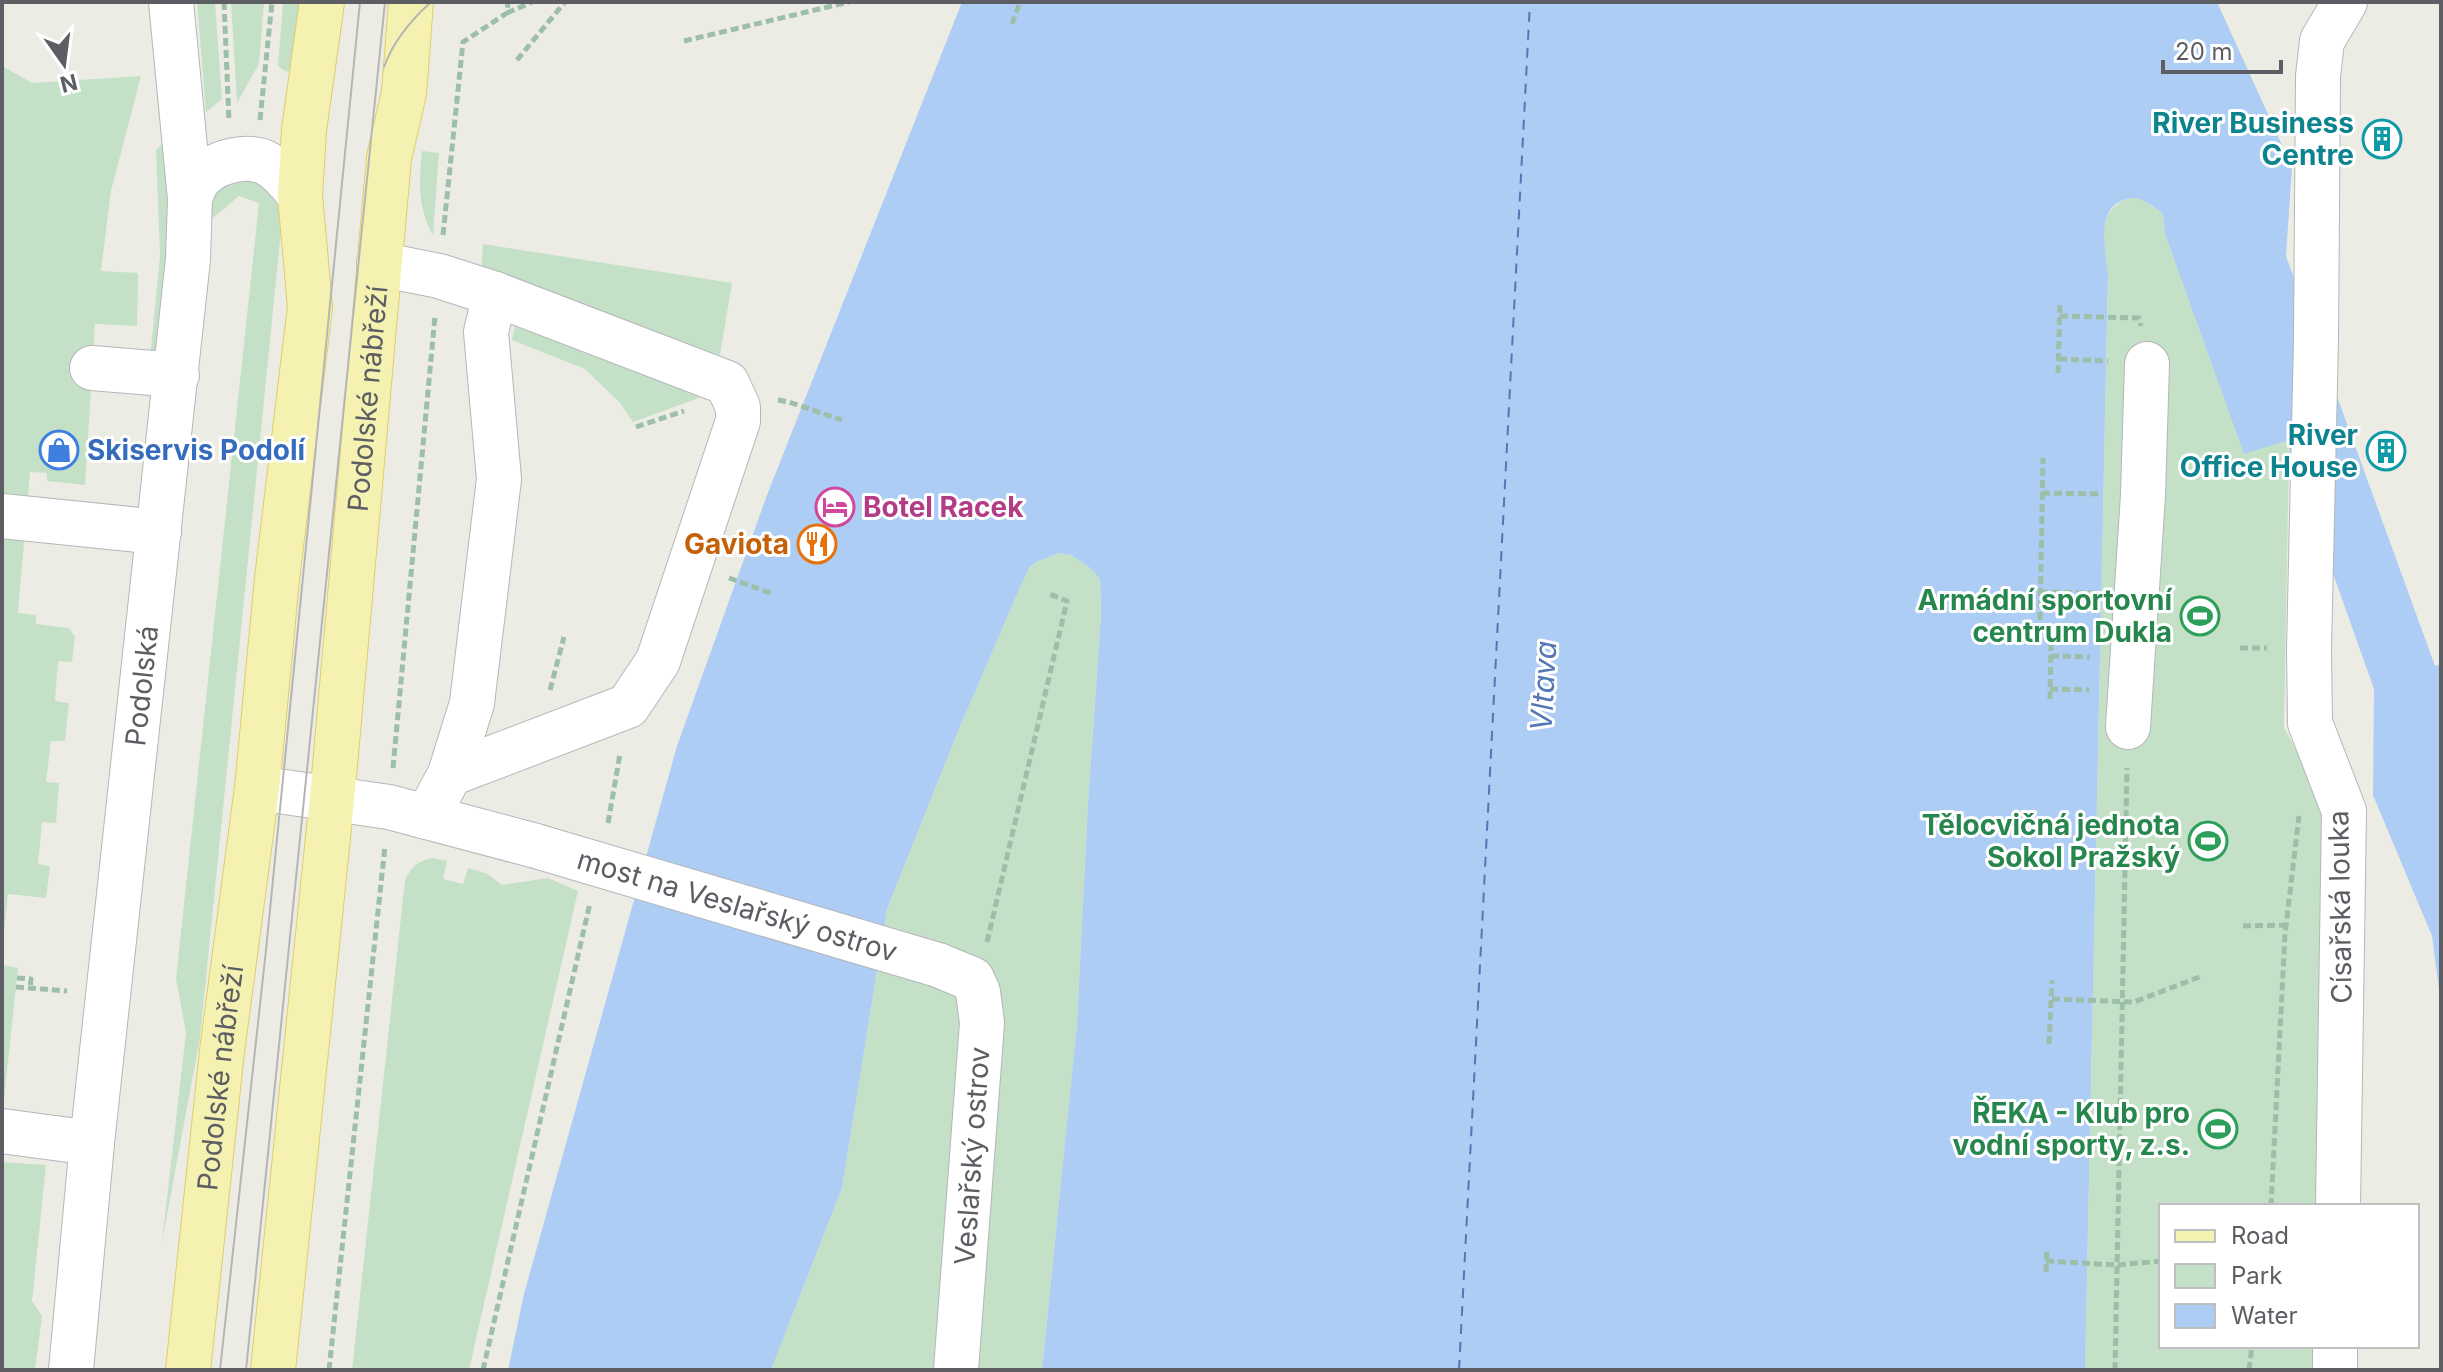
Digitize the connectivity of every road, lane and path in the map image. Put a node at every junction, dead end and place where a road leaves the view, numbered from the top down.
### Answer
1 (224, 2) edge
2 (272, 2) edge
3 (411, 2) edge
4 (508, 2) edge
5 (532, 2) edge
6 (565, 2) edge
7 (849, 2) edge
8 (1020, 2) edge
9 (2341, 4) edge
10 (326, 12) edge
11 (507, 13) junction
12 (172, 17) edge
13 (1012, 24) dead end
14 (684, 41) dead end
15 (517, 60) dead end
16 (259, 125) dead end
17 (230, 126) dead end
18 (300, 195) junction
19 (190, 199) junction
20 (442, 247) dead end
21 (379, 264) junction
22 (2060, 303) dead end
23 (435, 313) dead end
24 (490, 313) junction
25 (2060, 316) junction
26 (2106, 317) dead end
27 (2059, 359) junction
28 (2126, 362) joint
29 (92, 368) dead end
30 (2058, 373) dead end
31 (177, 375) junction
32 (789, 402) dead end
33 (691, 408) dead end
34 (842, 420) dead end
35 (636, 427) dead end
36 (2043, 458) dead end
37 (2042, 493) junction
38 (2103, 494) dead end
39 (2, 516) edge
40 (159, 532) junction
41 (728, 577) dead end
42 (2040, 592) junction
43 (1047, 593) dead end
44 (2101, 593) dead end
45 (773, 594) dead end
46 (2040, 620) dead end
47 (2051, 644) dead end
48 (2051, 656) junction
49 (2099, 658) dead end
50 (2050, 689) junction
51 (2099, 690) dead end
52 (2050, 699) dead end
53 (628, 706) junction
54 (2128, 727) joint
55 (450, 774) junction
56 (257, 788) junction
57 (332, 799) junction
58 (398, 811) junction
59 (2299, 816) dead end
60 (607, 827) dead end
61 (593, 889) dead end
62 (2286, 925) junction
63 (2243, 926) dead end
64 (955, 972) junction
65 (2202, 976) dead end
66 (17, 978) dead end
67 (2052, 980) dead end
68 (16, 987) dead end
69 (30, 988) junction
70 (68, 991) dead end
71 (2052, 999) junction
72 (2122, 1002) junction
73 (2049, 1044) dead end
74 (2, 1131) edge
75 (92, 1143) junction
76 (2271, 1204) edge
77 (2338, 1204) edge
78 (2047, 1248) dead end
79 (2046, 1261) junction
80 (2159, 1261) edge
81 (2117, 1265) junction
82 (2046, 1272) dead end
83 (2252, 1348) edge
84 (2335, 1348) edge
85 (71, 1370) edge
86 (188, 1370) edge
87 (273, 1370) edge
88 (329, 1370) edge
89 (483, 1370) edge
90 (956, 1370) edge
91 (2115, 1370) edge
92 (2249, 1370) edge
93 (2335, 1370) edge

1 - 17 path
2 - 16 path
3 - 21 main road, Podolské nábřeží
4 - 11 path
5 - 11 path
6 - 15 path
7 - 14 path
8 - 13 path
9 - 77 street, Císařská louka
10 - 18 main road, Podolské nábřeží
11 - 20 path
12 - 19 street, Podolská
18 - 19 street
18 - 56 main road, Podolské nábřeží
19 - 31 street, Podolská
21 - 24 street
21 - 57 main road, Podolské nábřeží
22 - 25 path
23 - 58 path
24 - 53 street
24 - 55 street
25 - 26 path
25 - 27 path
27 - 28 path
27 - 30 path
28 - 54 street
29 - 31 street
31 - 40 street, Podolská
32 - 34 path
33 - 35 path
36 - 37 path
37 - 38 path
37 - 42 path
39 - 40 street
40 - 75 street, Podolská
41 - 45 path
42 - 44 path
42 - 46 path
43 - 64 path
47 - 48 path
48 - 49 path
48 - 50 path
50 - 51 path
50 - 52 path
53 - 55 street
53 - 60 path
54 - 72 path
55 - 58 street
56 - 57 street
56 - 86 main road, Podolské nábřeží
57 - 58 street
57 - 87 main road, Podolské nábřeží
58 - 64 street, most na Veslařský ostrov, bridge
58 - 88 path
59 - 62 path
61 - 89 path
62 - 63 path
62 - 76 path
64 - 90 street, Veslařský ostrov
65 - 72 path
66 - 69 path
67 - 71 path
68 - 69 path
69 - 70 path
71 - 72 path
71 - 73 path
72 - 81 path
74 - 75 street
75 - 85 street, Podolská
78 - 79 path
79 - 81 path
79 - 82 path
80 - 81 path
81 - 91 path
83 - 92 path
84 - 93 street

